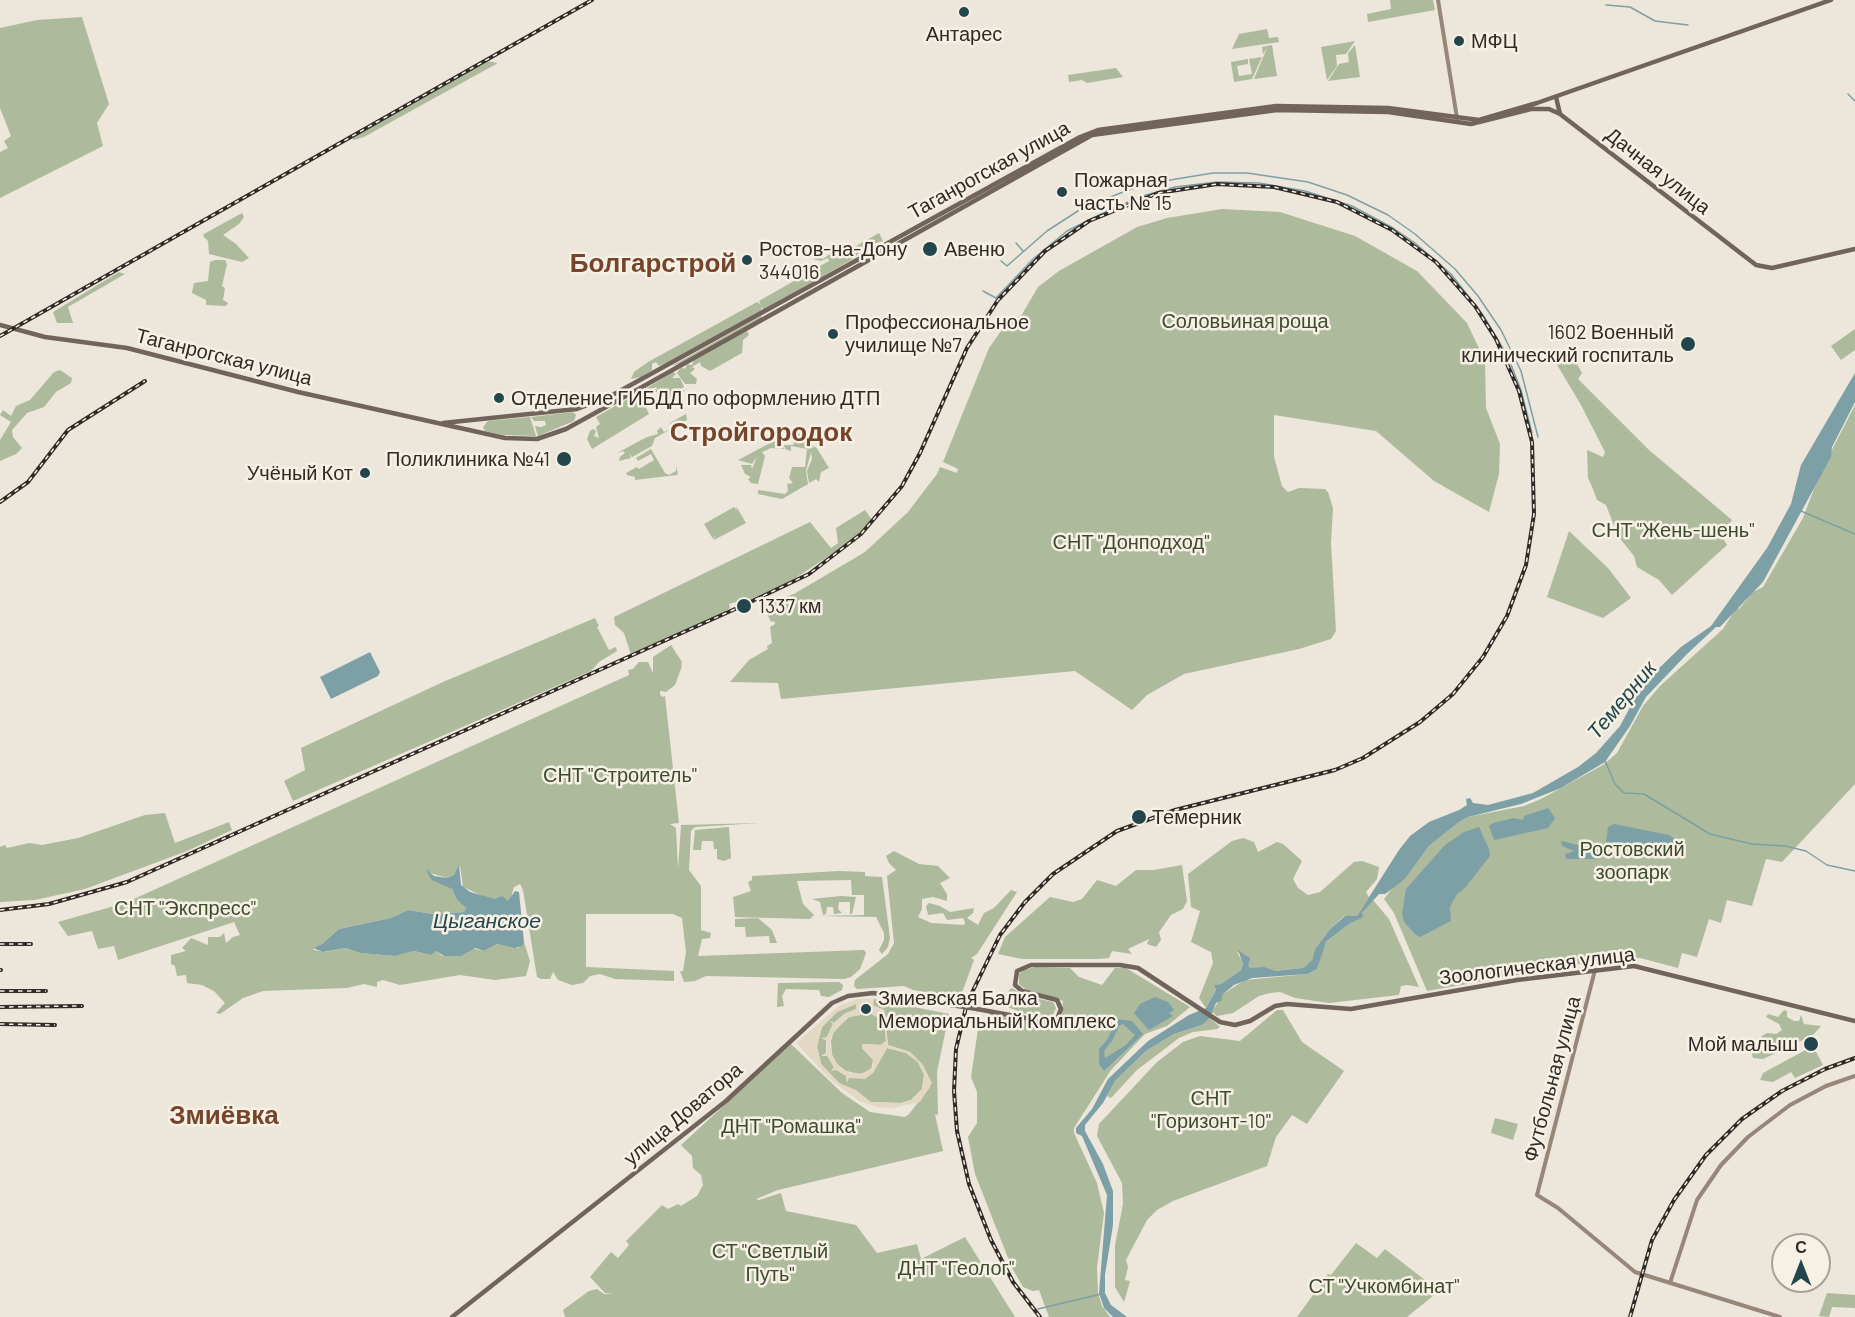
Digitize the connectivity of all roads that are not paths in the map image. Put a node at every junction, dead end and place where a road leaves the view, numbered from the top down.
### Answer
1 (1438, 0) edge
2 (1832, 0) edge
3 (1556, 97) junction
4 (1531, 109) joint
5 (1224, 114) junction
6 (1560, 114) junction
7 (1458, 121) junction
8 (1855, 249) edge
9 (0, 325) edge
10 (585, 407) junction
11 (570, 410) junction
12 (588, 416) junction
13 (486, 420) junction
14 (471, 422) junction
15 (440, 424) junction
16 (575, 424) junction
17 (470, 430) junction
18 (486, 434) junction
19 (1595, 970) junction
20 (1855, 1021) edge
21 (1220, 1022) joint
22 (1855, 1076) edge
23 (1670, 1284) junction
24 (452, 1317) edge
25 (1780, 1317) edge

1 - 7 main road
2 - 3 main road, Таганрогская улица
3 - 6 main road
3 - 7 main road, Таганрогская улица
4 - 6 main road, Дачная улица
4 - 7 main road, Таганрогская улица
5 - 7 main road, Таганрогская улица
5 - 10 main road, Таганрогская улица
5 - 12 main road, Таганрогская улица
6 - 8 main road, Дачная улица
9 - 15 main road, Таганрогская улица
10 - 11 main road, Таганрогская улица
10 - 12 main road
11 - 13 main road, Таганрогская улица
11 - 16 main road
12 - 16 main road, Таганрогская улица
13 - 14 main road, Таганрогская улица
13 - 18 main road
14 - 15 main road, Таганрогская улица
14 - 17 main road
15 - 17 main road, Таганрогская улица
16 - 18 main road, Таганрогская улица
17 - 18 main road, Таганрогская улица
19 - 20 main road, Зоологическая улица
19 - 21 main road, Зоологическая улица
19 - 23 main road, Футбольная улица
21 - 24 main road, улица Доватора, bridge
22 - 23 main road
23 - 25 main road

